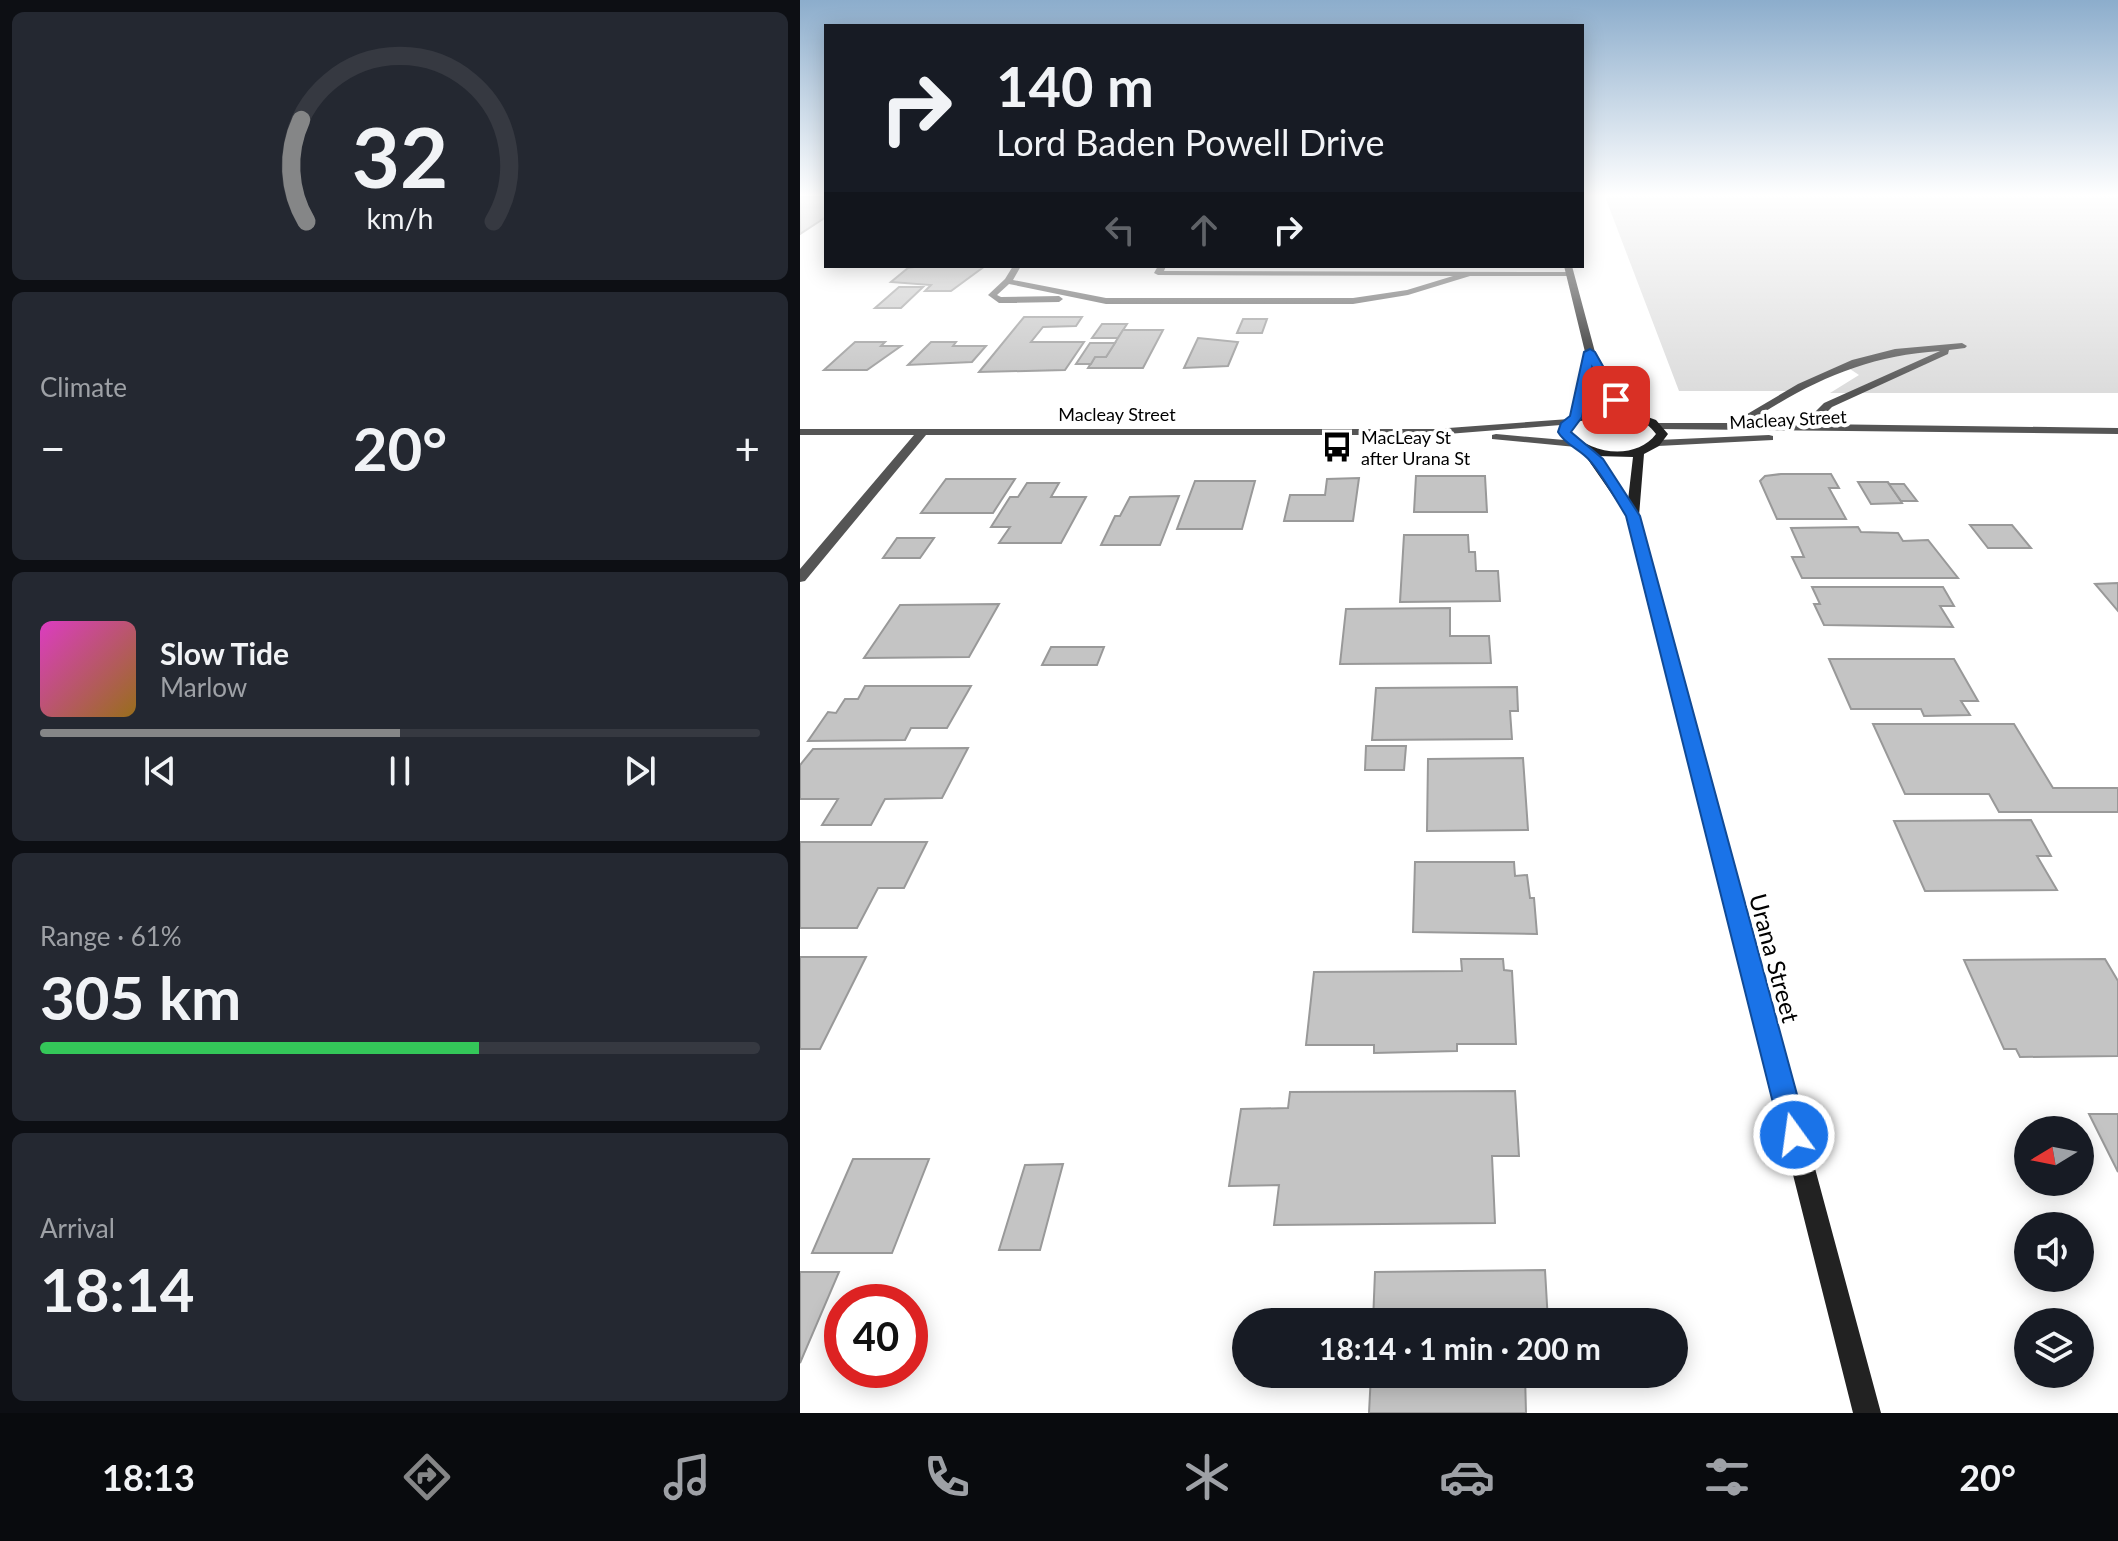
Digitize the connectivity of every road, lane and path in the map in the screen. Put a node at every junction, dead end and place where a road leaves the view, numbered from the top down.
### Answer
1 (1016, 268) edge
2 (1161, 268) edge
3 (1220, 270) edge
4 (1569, 270) edge
5 (1469, 274) junction
6 (1008, 281) junction
7 (1081, 297) junction
8 (1204, 301) junction
9 (1590, 352) junction
10 (1627, 413) junction
11 (1573, 419) junction
12 (1658, 426) junction
13 (1734, 427) junction
14 (1804, 429) junction
15 (1919, 431) junction
16 (2118, 431) edge
17 (800, 432) edge
18 (923, 432) junction
19 (1435, 432) junction
20 (1658, 443) junction
21 (1581, 446) junction
22 (1639, 451) junction
23 (1633, 516) junction
24 (800, 578) edge
25 (1867, 1413) edge

1 - 6 street
2 - 3 street
3 - 5 street
3 - 8 street
4 - 5 street
4 - 9 street
5 - 8 street
6 - 7 street
6 - 7 street
7 - 8 street
9 - 10 street
9 - 11 street
10 - 11 street
10 - 12 street
11 - 19 street, Macleay Street
11 - 21 street, Urana Street
12 - 13 street, Macleay Street
12 - 20 street
13 - 14 street, Macleay Street
13 - 14 street
14 - 15 street, Macleay Street
15 - 16 street, Macleay Street
15 - 20 street, Macleay Street
17 - 18 street, Macleay Street
18 - 19 street, Macleay Street
18 - 24 street
19 - 21 street, Macleay Street
20 - 22 street
21 - 22 street
21 - 23 street, Urana Street
22 - 23 street, Urana Street
23 - 25 street, Urana Street

